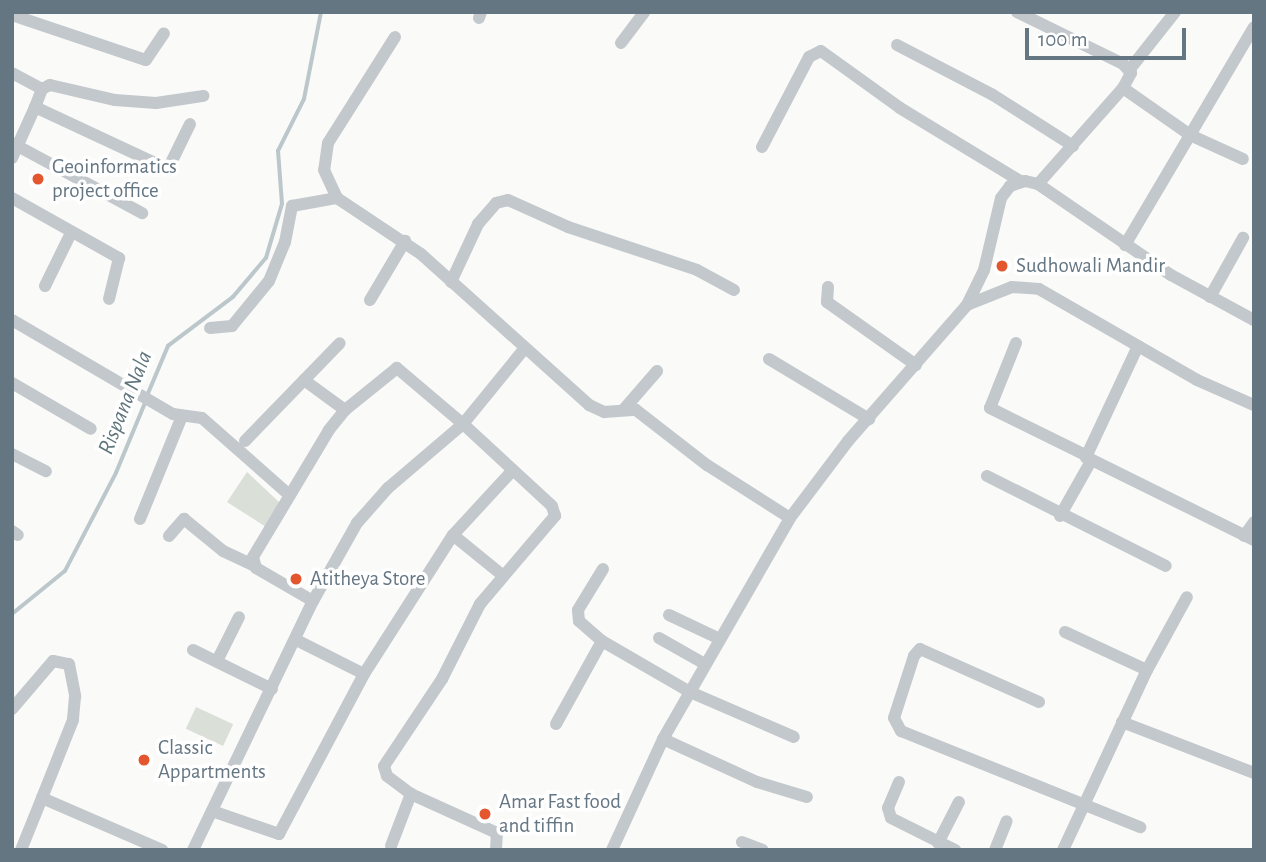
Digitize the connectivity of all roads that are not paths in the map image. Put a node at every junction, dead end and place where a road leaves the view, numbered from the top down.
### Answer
1 (644, 12) edge
2 (1017, 12) edge
3 (1175, 12) edge
4 (12, 15) edge
5 (1254, 27) edge
6 (164, 33) dead end
7 (395, 37) dead end
8 (621, 43) dead end
9 (897, 45) dead end
10 (1130, 69) junction
11 (12, 74) edge
12 (1123, 88) junction
13 (42, 89) junction
14 (202, 96) dead end
15 (35, 107) junction
16 (190, 124) dead end
17 (1191, 135) junction
18 (1073, 146) junction
19 (762, 147) dead end
20 (14, 149) edge
21 (1243, 159) dead end
22 (1020, 181) junction
23 (1038, 184) junction
24 (12, 198) edge
25 (337, 198) junction
26 (142, 212) dead end
27 (71, 233) junction
28 (1243, 238) dead end
29 (405, 241) junction
30 (1125, 245) junction
31 (451, 282) junction
32 (45, 286) dead end
33 (828, 287) dead end
34 (734, 290) dead end
35 (1210, 297) junction
36 (109, 299) dead end
37 (370, 300) dead end
38 (967, 305) junction
39 (12, 320) edge
40 (1254, 320) edge
41 (210, 328) dead end
42 (340, 343) dead end
43 (1016, 343) dead end
44 (1138, 346) junction
45 (525, 348) junction
46 (769, 359) dead end
47 (916, 365) junction
48 (657, 371) dead end
49 (304, 380) junction
50 (12, 383) edge
51 (1254, 405) edge
52 (625, 408) junction
53 (345, 410) junction
54 (178, 415) junction
55 (869, 419) junction
56 (463, 424) junction
57 (91, 429) dead end
58 (245, 441) dead end
59 (12, 453) edge
60 (1088, 458) junction
61 (513, 470) junction
62 (46, 471) dead end
63 (987, 476) dead end
64 (287, 493) junction
65 (1060, 516) junction
66 (790, 518) junction
67 (140, 519) dead end
68 (1254, 522) edge
69 (169, 536) dead end
70 (453, 536) junction
71 (1249, 538) edge
72 (253, 565) junction
73 (1166, 566) dead end
74 (603, 569) dead end
75 (501, 574) junction
76 (1187, 597) dead end
77 (313, 601) junction
78 (669, 615) dead end
79 (239, 617) dead end
80 (1065, 632) dead end
81 (659, 638) dead end
82 (720, 639) junction
83 (296, 640) junction
84 (602, 641) junction
85 (193, 650) dead end
86 (217, 661) junction
87 (705, 664) junction
88 (1147, 670) junction
89 (364, 674) junction
90 (272, 689) junction
91 (690, 692) junction
92 (1040, 702) dead end
93 (12, 709) edge
94 (1122, 722) junction
95 (556, 724) dead end
96 (794, 737) dead end
97 (663, 739) junction
98 (1254, 773) edge
99 (899, 782) dead end
100 (411, 794) junction
101 (807, 797) dead end
102 (42, 799) junction
103 (959, 802) dead end
104 (1083, 806) junction
105 (212, 811) junction
106 (1007, 821) dead end
107 (1140, 827) dead end
108 (743, 842) dead end
109 (938, 843) junction
110 (391, 846) dead end
111 (21, 850) edge
112 (162, 850) edge
113 (193, 850) edge
114 (496, 850) edge
115 (612, 850) edge
116 (763, 850) edge
117 (955, 850) edge
118 (995, 850) edge
119 (1063, 850) edge

1 - 8 street
2 - 10 street
3 - 10 street
4 - 6 street
5 - 17 street
7 - 25 street
9 - 18 street
10 - 12 street
11 - 13 street
12 - 17 street
12 - 18 street
13 - 14 street
13 - 15 street
15 - 16 street
15 - 20 street
17 - 21 street
17 - 30 street
18 - 23 street
19 - 22 street
20 - 26 street
22 - 23 street
22 - 38 street
23 - 30 street
24 - 27 street
25 - 29 street
25 - 41 street
27 - 32 street
27 - 36 street
28 - 35 street
29 - 31 street
29 - 37 street
30 - 35 street
31 - 34 street
31 - 45 street
33 - 47 street
35 - 40 street
38 - 44 street
38 - 47 street
39 - 54 street
42 - 49 street
43 - 60 street
44 - 51 street
44 - 60 street
45 - 52 street
45 - 56 street
46 - 55 street
47 - 55 street
48 - 52 street
49 - 53 street
49 - 58 street
50 - 57 street
52 - 66 street
53 - 56 street
53 - 64 street
54 - 64 street
54 - 67 street
55 - 66 street
56 - 61 street
56 - 77 street
59 - 62 street
60 - 65 street
60 - 71 street
61 - 70 street
61 - 75 street
63 - 65 street
64 - 72 street
65 - 73 street
66 - 82 street
68 - 71 street
69 - 72 street
70 - 75 street
70 - 89 street
72 - 77 street
74 - 84 street
75 - 100 street
76 - 88 street
77 - 83 street
78 - 82 street
79 - 86 street
80 - 88 street
81 - 87 street
82 - 87 street
83 - 89 street
83 - 90 street
84 - 91 street
84 - 95 street
85 - 86 street
86 - 90 street
87 - 91 street
88 - 94 street
89 - 105 street
90 - 105 street
91 - 96 street
91 - 97 street
92 - 104 street
93 - 102 street
94 - 98 street
94 - 104 street
97 - 101 street
97 - 115 street
99 - 109 street
100 - 110 street
100 - 114 street
102 - 111 street
102 - 112 street
103 - 109 street
104 - 107 street
104 - 119 street
105 - 113 street
106 - 118 street
108 - 116 street
109 - 117 street

